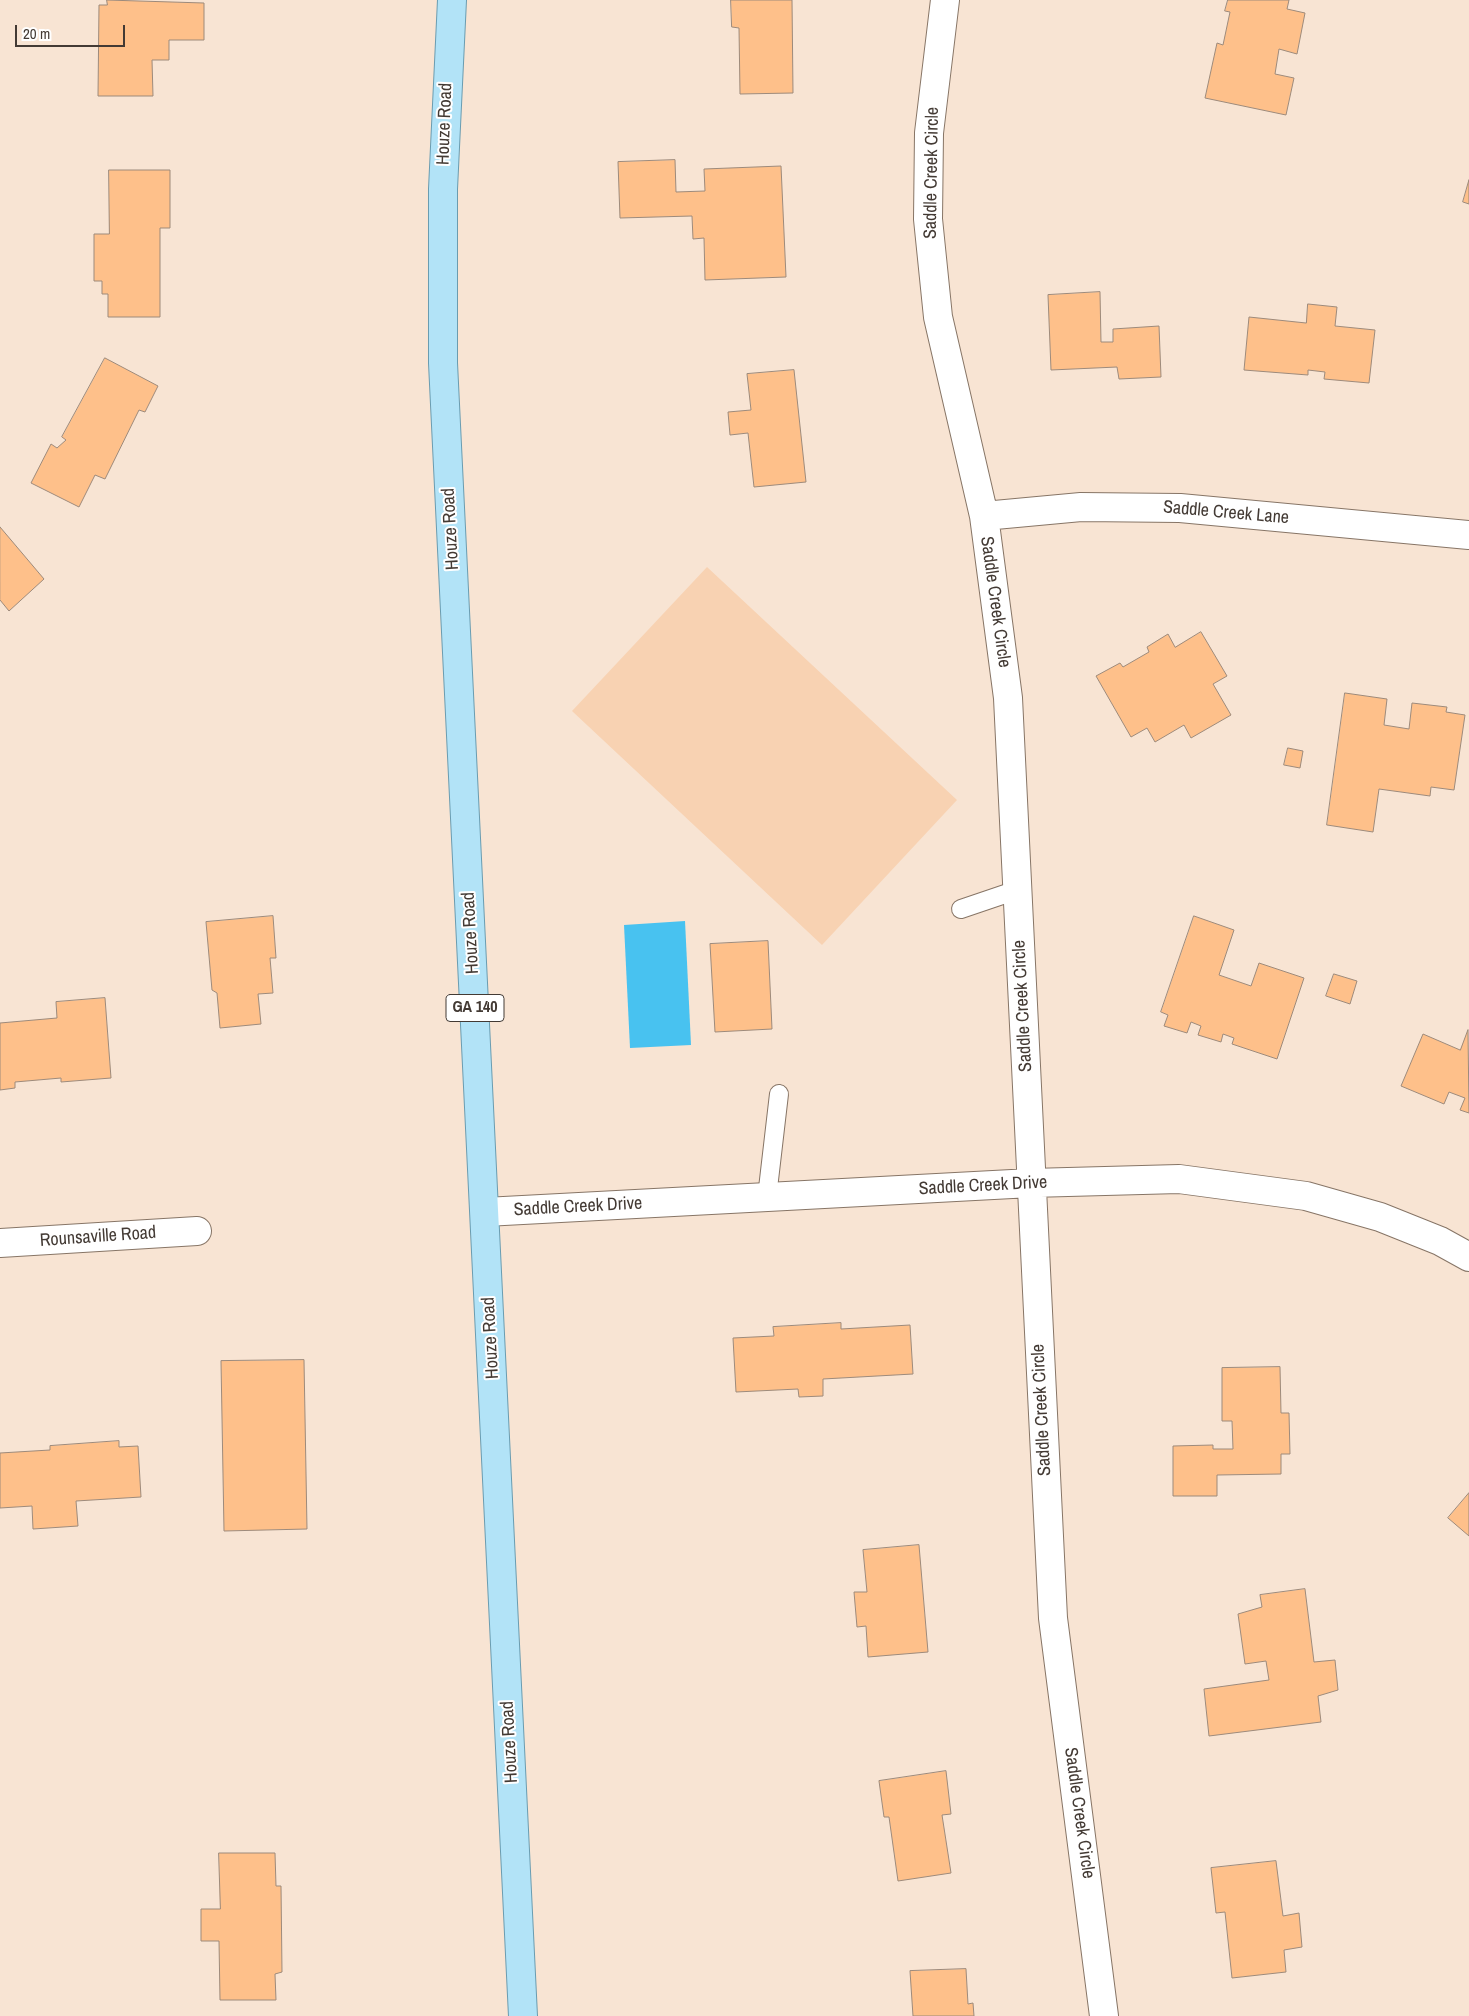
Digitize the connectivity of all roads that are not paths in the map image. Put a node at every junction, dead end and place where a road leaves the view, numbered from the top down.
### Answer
1 (452, 0) edge
2 (945, 0) edge
3 (984, 516) junction
4 (1469, 535) edge
5 (1017, 890) junction
6 (961, 910) dead end
7 (778, 1094) dead end
8 (1031, 1182) junction
9 (767, 1197) junction
10 (485, 1212) junction
11 (197, 1231) dead end
12 (0, 1244) edge
13 (1469, 1257) edge
14 (523, 2016) edge
15 (1104, 2016) edge

1 - 10 main road, Houze Road / GA 140
2 - 3 street, Saddle Creek Circle
3 - 4 street, Saddle Creek Lane
3 - 5 street, Saddle Creek Circle
5 - 6 lane
5 - 8 street, Saddle Creek Circle
7 - 9 lane
8 - 9 street, Saddle Creek Drive
8 - 13 street, Saddle Creek Drive
8 - 15 street, Saddle Creek Circle
9 - 10 street, Saddle Creek Drive
10 - 14 main road, Houze Road / GA 140
11 - 12 street, Rounsaville Road

